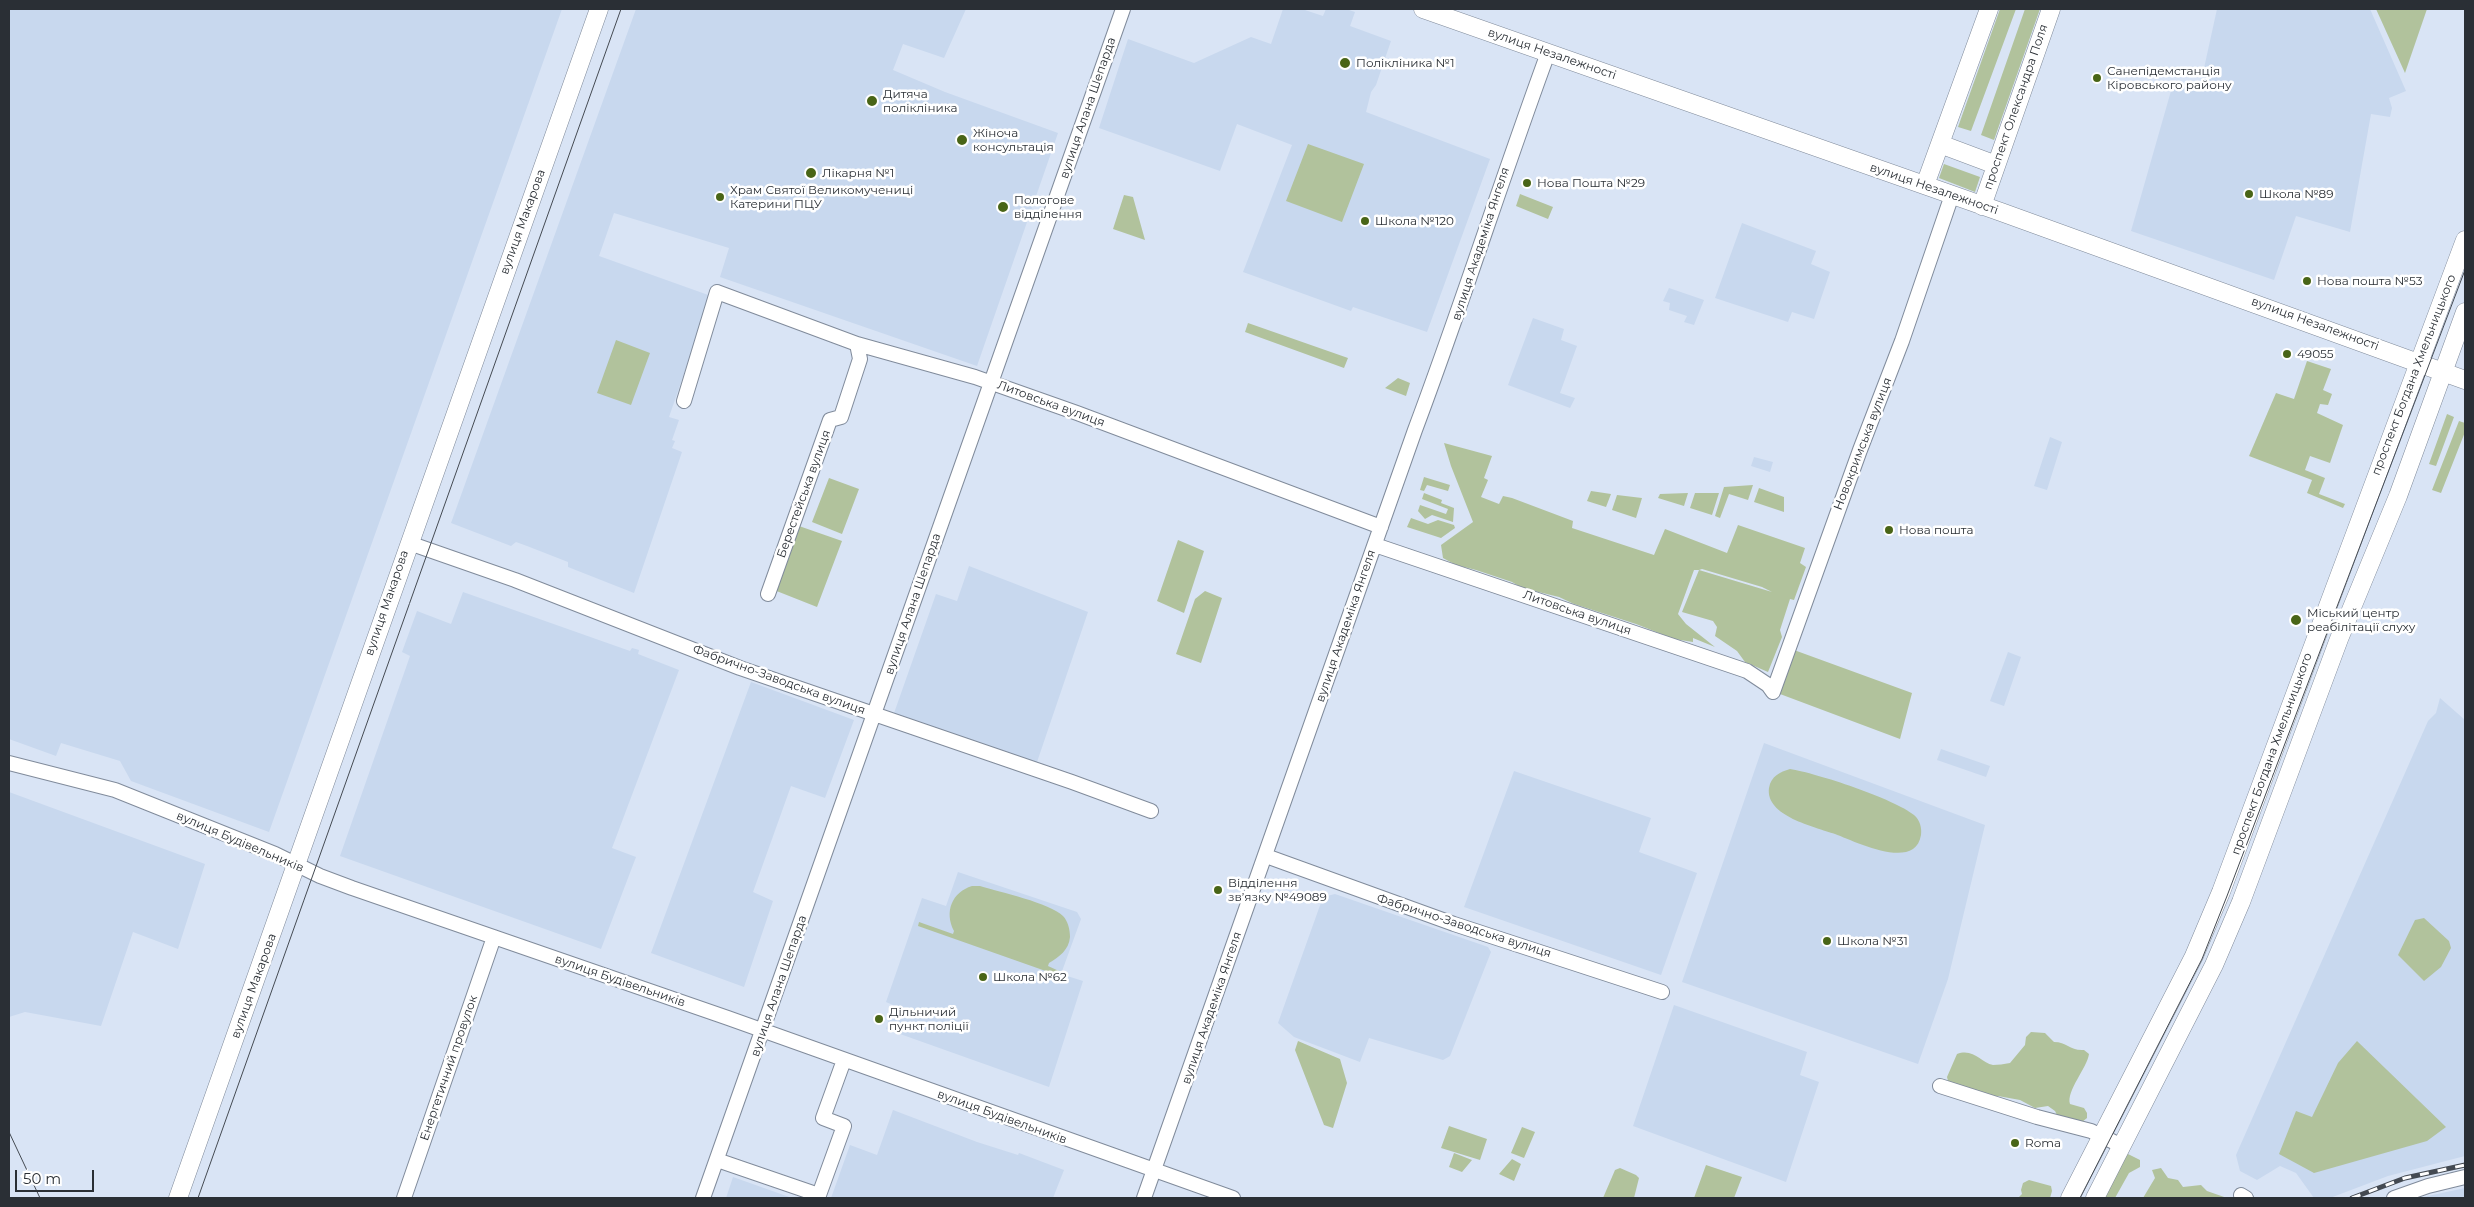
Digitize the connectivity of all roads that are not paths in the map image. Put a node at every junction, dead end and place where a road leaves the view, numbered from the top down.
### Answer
1 (599, 9) edge
2 (1123, 9) edge
3 (1423, 9) edge
4 (1989, 9) edge
5 (2051, 9) edge
6 (1548, 53) junction
7 (1940, 144) junction
8 (1996, 165) junction
9 (1925, 185) junction
10 (1952, 195) junction
11 (1982, 206) junction
12 (2465, 240) edge
13 (2465, 312) edge
14 (857, 344) junction
15 (2419, 362) junction
16 (2444, 371) junction
17 (2465, 380) edge
18 (991, 383) junction
19 (684, 401) dead end
20 (1381, 527) junction
21 (409, 543) junction
22 (1375, 545) junction
23 (768, 594) dead end
24 (1773, 692) joint
25 (874, 715) junction
26 (9, 763) edge
27 (1151, 811) dead end
28 (1266, 856) junction
29 (296, 865) junction
30 (494, 938) junction
31 (1662, 992) dead end
32 (763, 1032) junction
33 (844, 1060) junction
34 (1940, 1086) dead end
35 (2102, 1135) junction
36 (2122, 1146) junction
37 (717, 1160) junction
38 (1154, 1170) junction
39 (2465, 1178) edge
40 (178, 1198) edge
41 (404, 1198) edge
42 (703, 1198) edge
43 (1144, 1198) edge
44 (1233, 1198) edge
45 (2070, 1198) edge
46 (2095, 1198) edge
47 (2394, 1198) edge

1 - 21 main road, вулиця Макарова
2 - 18 street, вулиця Алана Шепарда
3 - 6 main road, вулиця Незалежності
4 - 7 main road
5 - 8 main road, проспект Олександра Поля
6 - 9 main road, вулиця Незалежності
6 - 20 street, вулиця Академіка Янгеля
7 - 8 main road
7 - 9 main road
8 - 11 main road, проспект Олександра Поля
9 - 10 main road, вулиця Незалежності
10 - 11 main road, вулиця Незалежності
10 - 24 street, Новокримська вулиця
11 - 15 main road, вулиця Незалежності
12 - 15 main road, проспект Богдана Хмельницького
13 - 16 main road, проспект Богдана Хмельницького
14 - 18 street, Литовська вулиця
14 - 19 street, Литовська вулиця
14 - 23 street, Берестейська вулиця
15 - 16 main road, вулиця Незалежності
15 - 35 main road, проспект Богдана Хмельницького
16 - 17 main road, вулиця Незалежності
16 - 36 main road, проспект Богдана Хмельницького
18 - 20 street, Литовська вулиця
18 - 25 street, вулиця Алана Шепарда
20 - 22 street, вулиця Академіка Янгеля
21 - 25 street, Фабрично-Заводська вулиця
21 - 29 main road, вулиця Макарова
22 - 24 street, Литовська вулиця
22 - 28 street, вулиця Академіка Янгеля
25 - 27 street, Фабрично-Заводська вулиця
25 - 32 street, вулиця Алана Шепарда
26 - 29 street, вулиця Будівельників
28 - 31 street, Фабрично-Заводська вулиця
28 - 38 street, вулиця Академіка Янгеля
29 - 30 street, вулиця Будівельників
29 - 40 main road, вулиця Макарова
30 - 32 street, вулиця Будівельників
30 - 41 street, Енергетичний провулок
32 - 33 street, вулиця Будівельників
32 - 37 street, вулиця Алана Шепарда
33 - 37 street
33 - 38 street, вулиця Будівельників
34 - 35 street
35 - 36 street
35 - 45 main road, проспект Богдана Хмельницького
36 - 46 main road, проспект Богдана Хмельницького
37 - 42 street, вулиця Алана Шепарда
38 - 43 street, вулиця Академіка Янгеля
38 - 44 street, вулиця Будівельників
39 - 47 street

